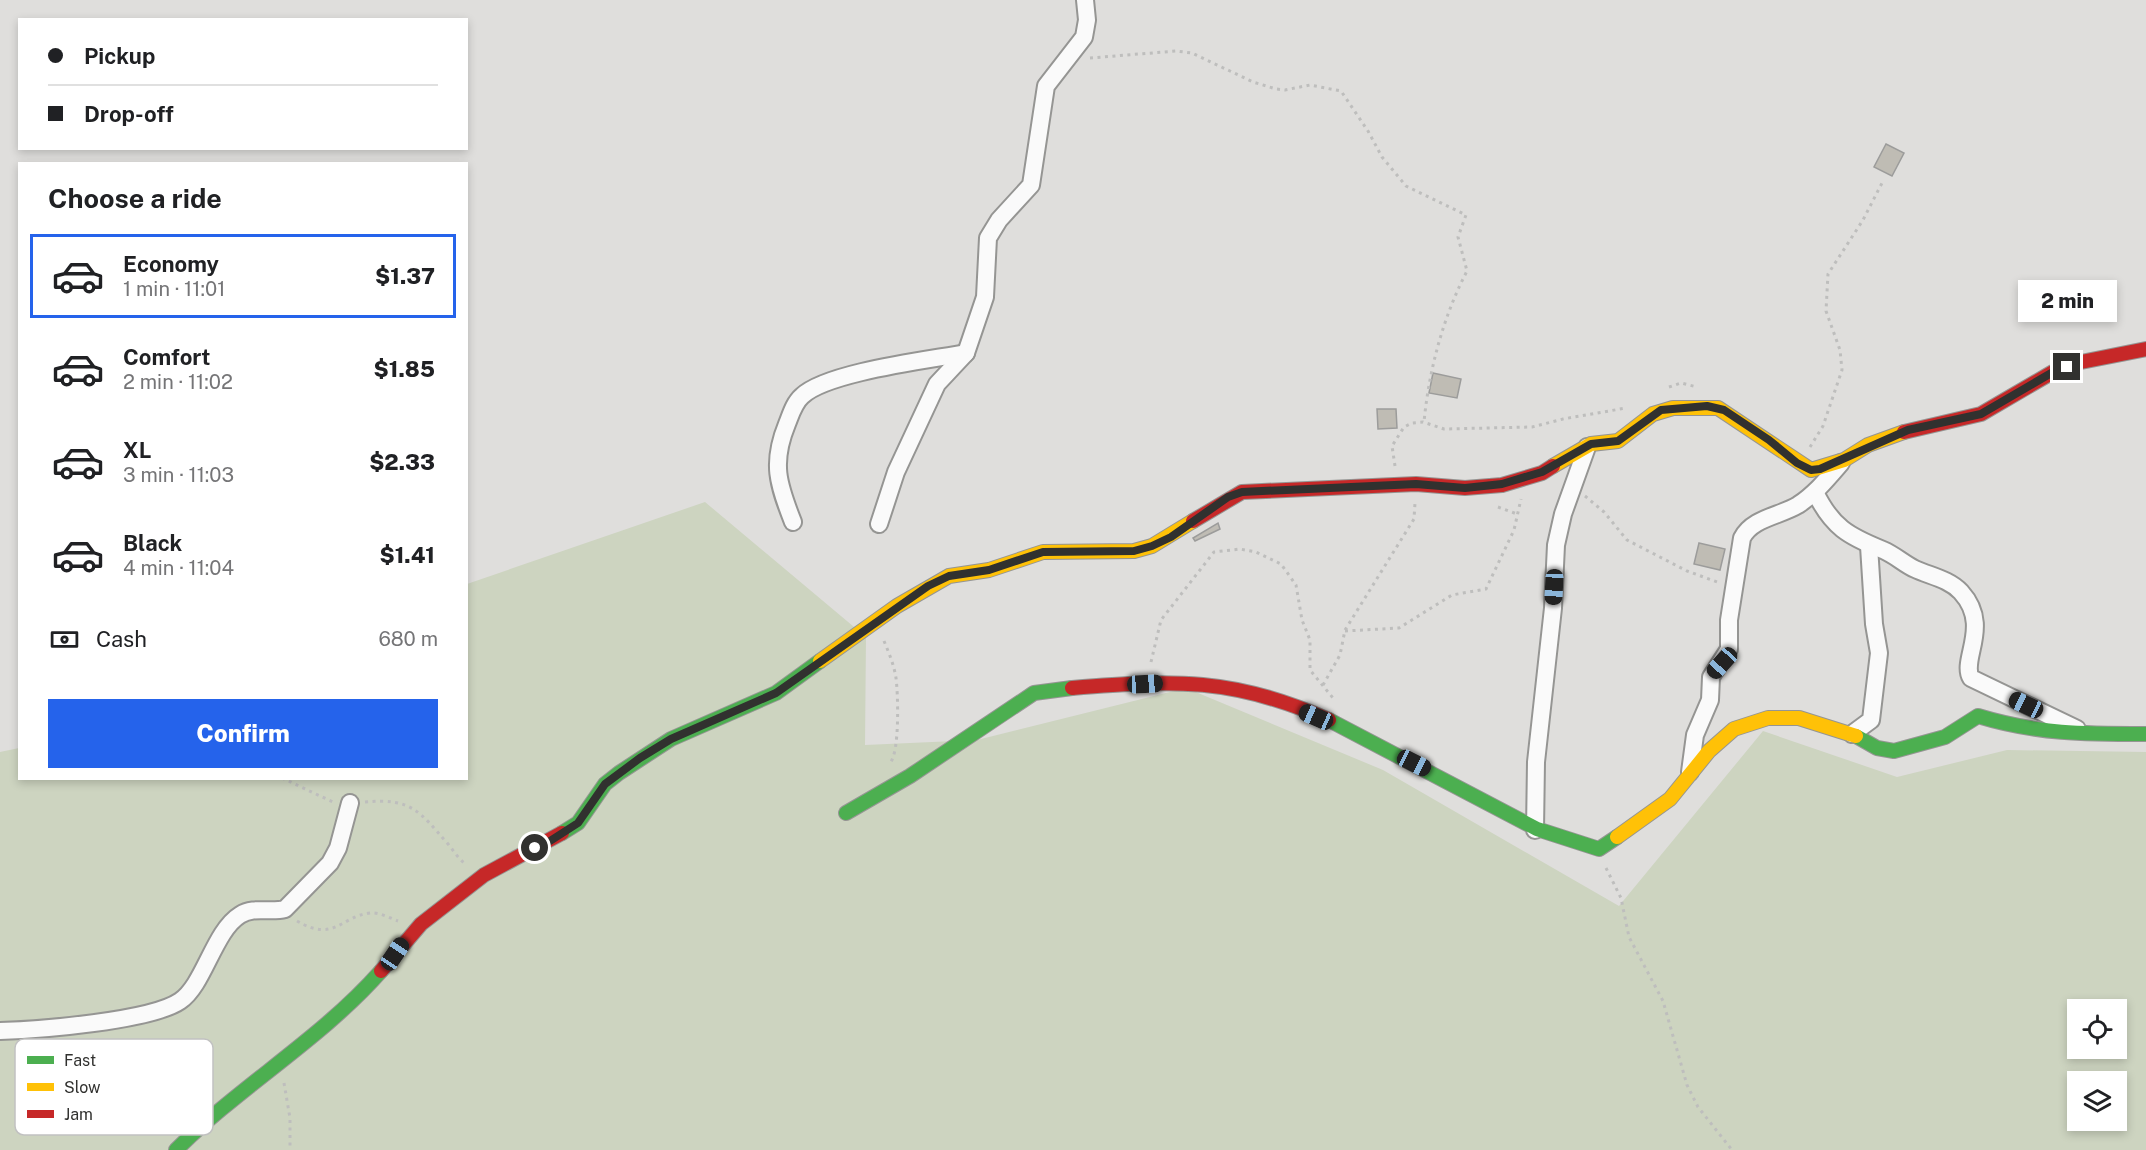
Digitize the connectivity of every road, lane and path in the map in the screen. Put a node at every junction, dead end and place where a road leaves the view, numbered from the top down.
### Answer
1 (1085, 0) edge
2 (1068, 60) junction
3 (1882, 183) dead end
4 (2146, 349) edge
5 (966, 353) junction
6 (1667, 387) dead end
7 (1700, 388) dead end
8 (1633, 406) dead end
9 (1424, 422) junction
10 (1587, 447) junction
11 (1844, 460) junction
12 (1799, 464) junction
13 (1528, 477) junction
14 (1575, 479) junction
15 (1410, 484) junction
16 (1815, 492) junction
17 (793, 522) dead end
18 (879, 524) dead end
19 (1869, 546) junction
20 (1735, 588) junction
21 (875, 625) junction
22 (1345, 631) junction
23 (1145, 684) junction
24 (1323, 686) junction
25 (1340, 703) dead end
26 (1852, 734) junction
27 (2089, 734) junction
28 (2146, 734) edge
29 (889, 765) dead end
30 (1690, 774) junction
31 (286, 780) edge
32 (351, 803) junction
33 (846, 813) dead end
34 (1534, 830) junction
35 (1595, 848) junction
36 (484, 875) junction
37 (280, 911) junction
38 (416, 929) junction
39 (0, 1031) edge
40 (285, 1073) dead end
41 (213, 1113) edge
42 (191, 1135) edge
43 (176, 1150) edge
44 (290, 1150) edge
45 (1732, 1150) edge

1 - 2 street
2 - 5 street
2 - 9 path
3 - 12 path
4 - 11 street
5 - 17 street
5 - 18 street
6 - 7 path
8 - 9 path
9 - 15 path
10 - 12 street
10 - 13 street
10 - 14 street
11 - 12 street
11 - 16 street
13 - 15 street
13 - 22 path
14 - 20 path
14 - 34 street
15 - 21 street
15 - 22 path
16 - 19 street
16 - 20 street
19 - 26 street
19 - 27 street
20 - 30 street
21 - 29 path
21 - 36 street
22 - 24 path
23 - 24 path
23 - 33 street
23 - 34 street
24 - 25 path
26 - 27 street
26 - 30 street
27 - 28 street
30 - 35 street
31 - 32 path
32 - 36 path
32 - 37 street
34 - 35 street
35 - 45 path
36 - 38 street
37 - 38 path
37 - 39 street
38 - 41 street
40 - 44 path
42 - 43 street

